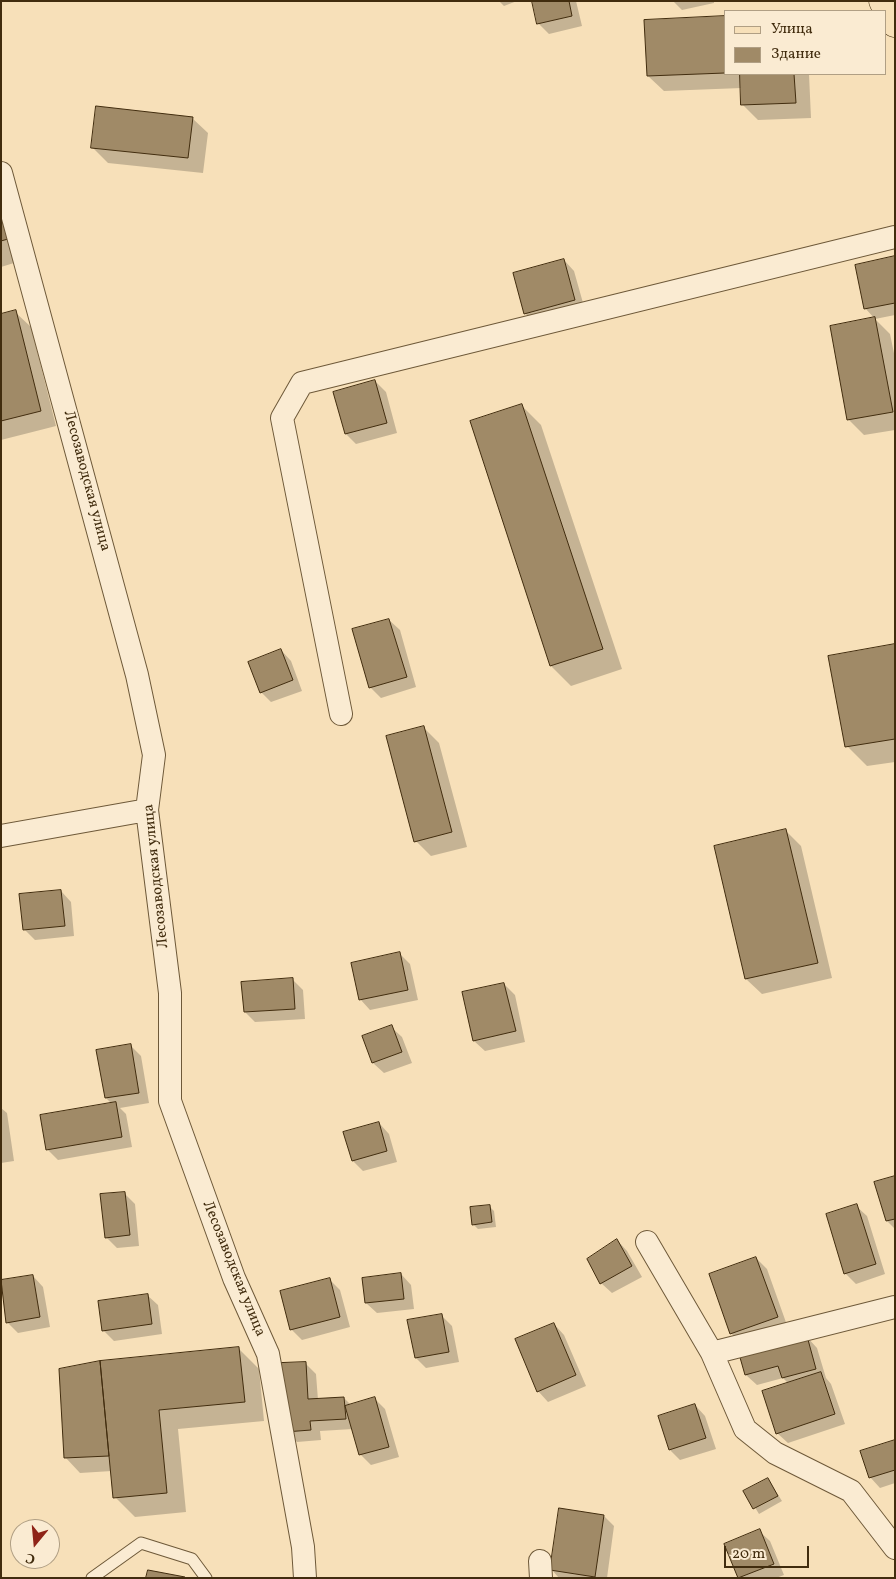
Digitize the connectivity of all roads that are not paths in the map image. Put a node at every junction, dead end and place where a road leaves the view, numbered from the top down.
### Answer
1 (883, 1) edge
2 (895, 24) edge
3 (1, 173) edge
4 (895, 237) edge
5 (341, 714) dead end
6 (147, 810) junction
7 (1, 836) edge
8 (647, 1242) dead end
9 (895, 1307) edge
10 (712, 1353) junction
11 (895, 1548) edge
12 (92, 1578) edge
13 (206, 1578) edge
14 (305, 1578) edge

1 - 2 main road
3 - 6 street, Лесозаводская улица
4 - 5 street
6 - 7 street
6 - 14 street, Лесозаводская улица
8 - 10 street
9 - 10 street
10 - 11 street
12 - 13 lane

